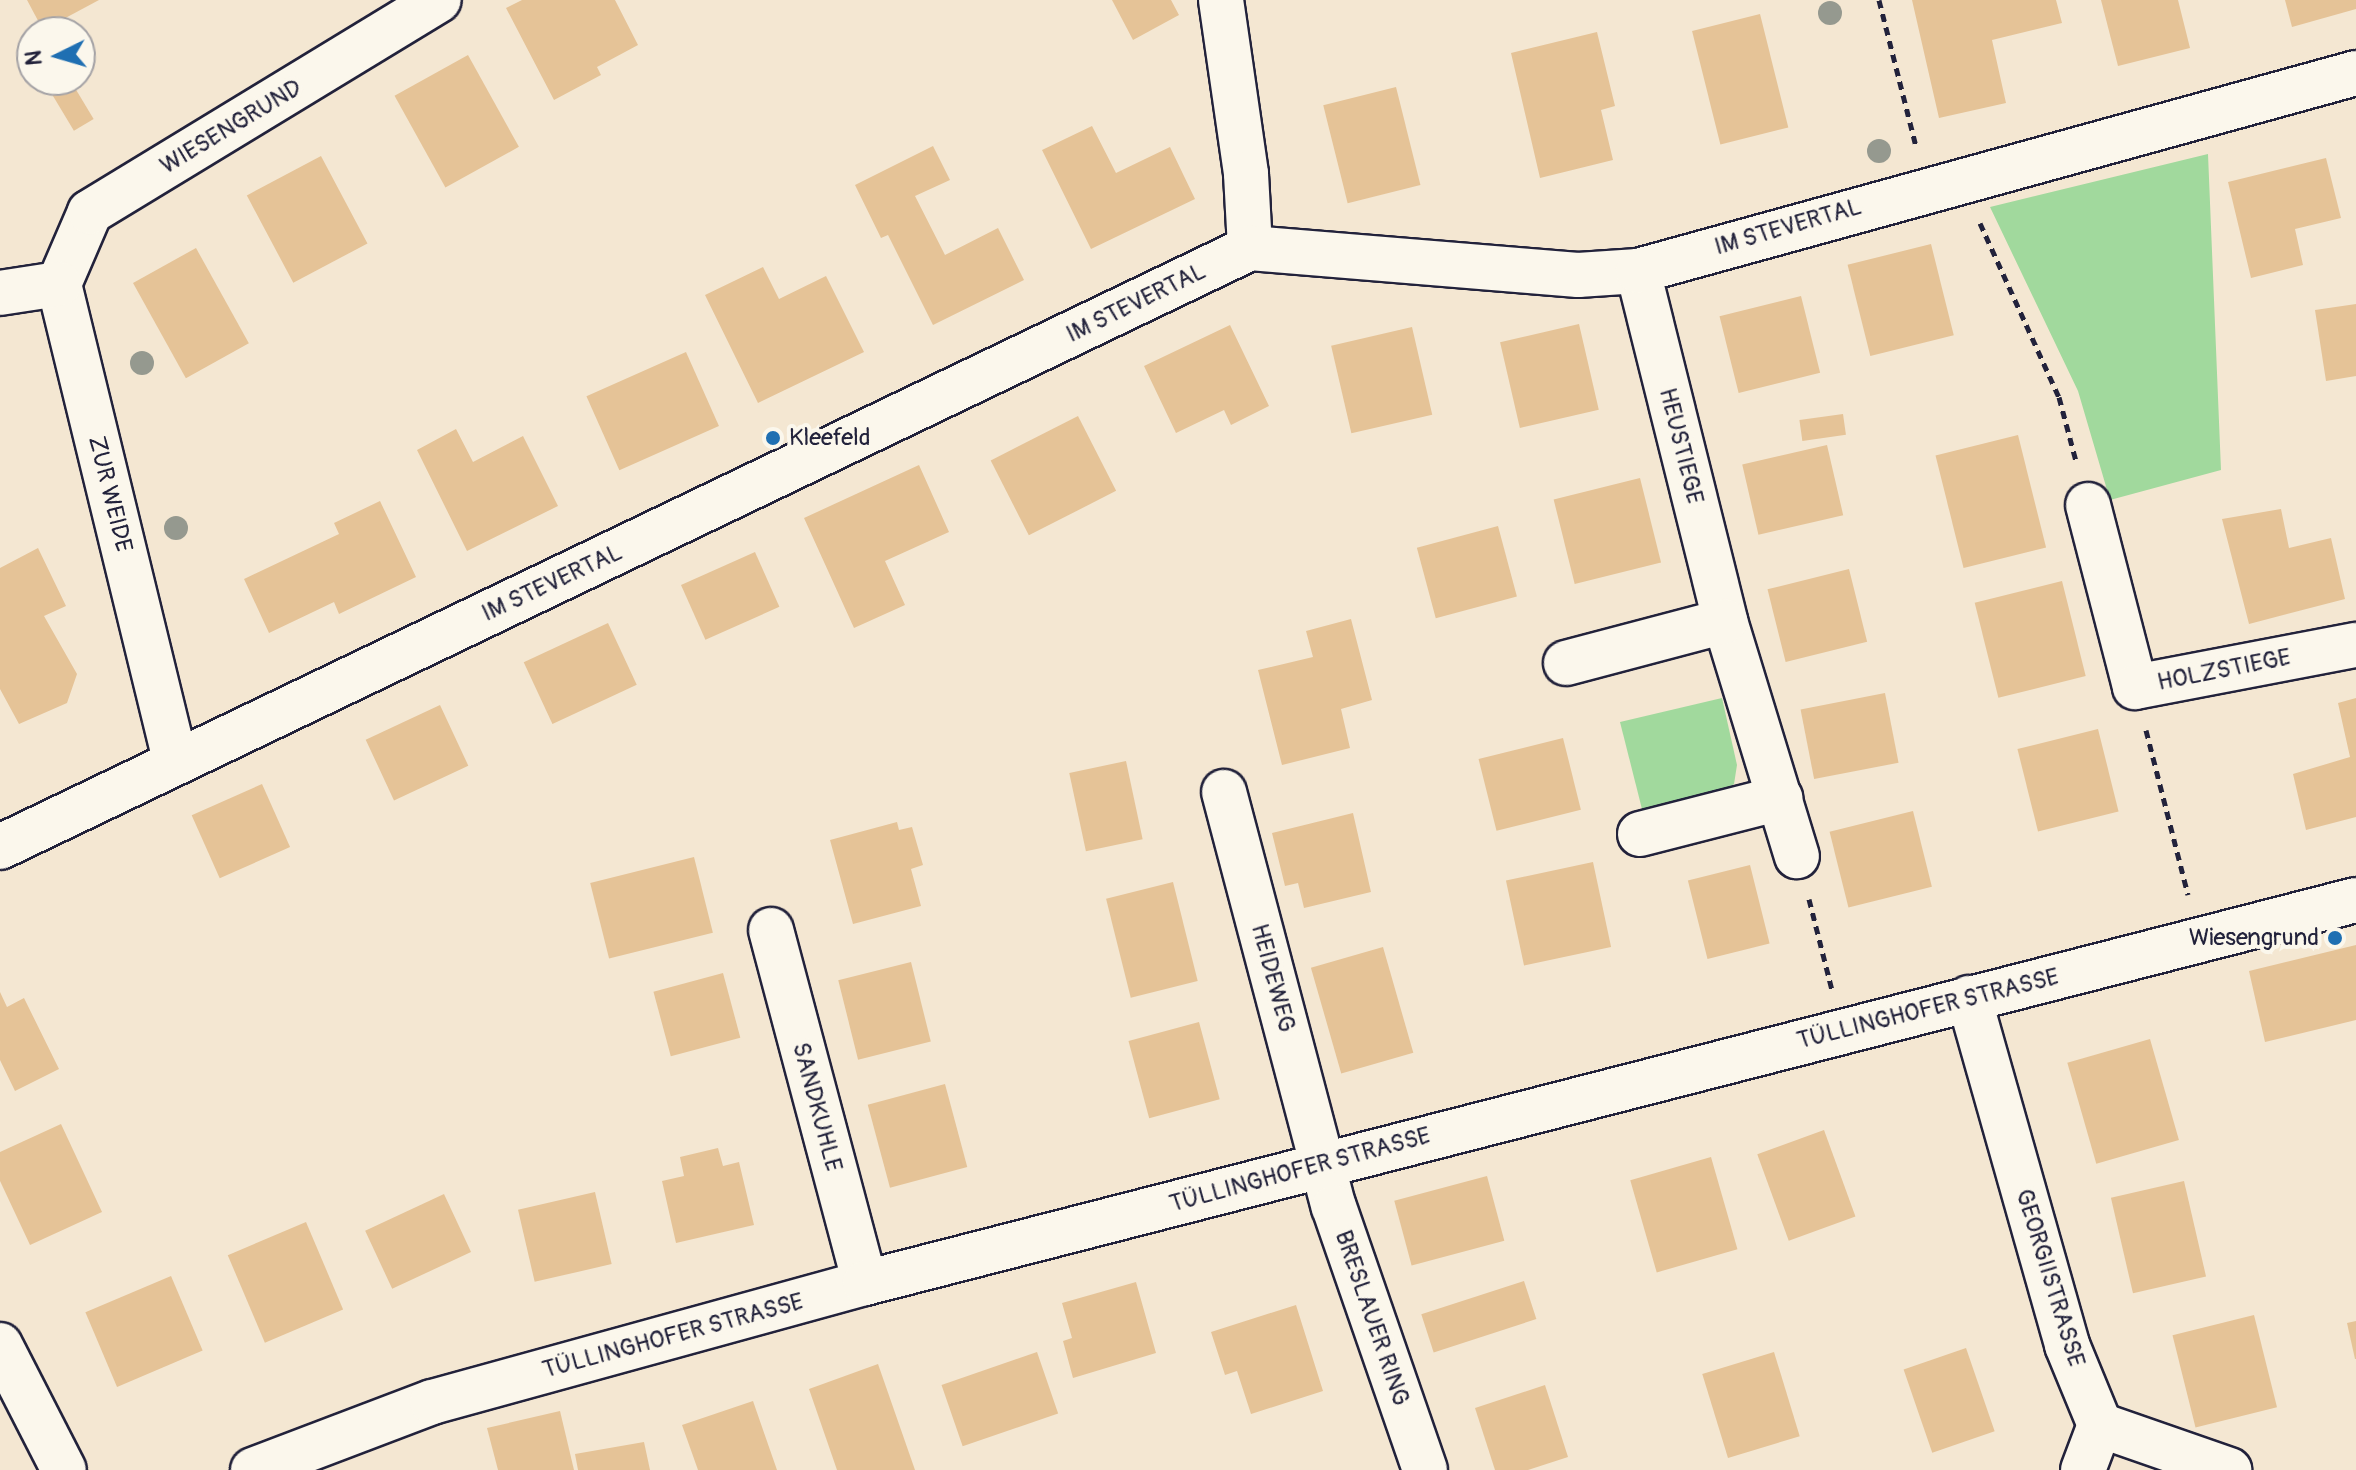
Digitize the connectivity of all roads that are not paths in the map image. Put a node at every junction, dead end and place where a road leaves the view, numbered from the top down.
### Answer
1 (439, 0) edge
2 (1221, 0) edge
3 (2356, 73) edge
4 (1250, 248) junction
5 (1638, 271) junction
6 (59, 284) junction
7 (0, 293) edge
8 (2088, 505) road end
9 (1725, 621) junction
10 (2356, 645) edge
11 (1566, 663) dead end
12 (175, 761) junction
13 (1224, 792) dead end
14 (1780, 798) junction
15 (1640, 834) dead end
16 (0, 847) edge
17 (1797, 856) road end
18 (2356, 900) edge
19 (771, 930) dead end
20 (1969, 998) junction
21 (1323, 1164) junction
22 (865, 1283) junction
23 (0, 1345) edge
24 (2100, 1425) junction
25 (64, 1470) edge
26 (253, 1470) edge
27 (1425, 1470) edge
28 (2083, 1470) edge
29 (2229, 1470) edge

1 - 6 street, WIESENGRUND
2 - 4 street
3 - 5 street, IM STEVERTAL
4 - 5 street, IM STEVERTAL
4 - 12 street, IM STEVERTAL
5 - 9 street, HEUSTIEGE
6 - 7 street
6 - 12 street, ZUR WEIDE
8 - 10 street, HOLZSTIEGE
9 - 11 street
9 - 14 street, HEUSTIEGE
12 - 16 street, IM STEVERTAL
13 - 21 street, HEIDEWEG
14 - 15 street
14 - 17 street, HEUSTIEGE
18 - 20 street, TÜLLINGHOFER STRASSE
19 - 22 street, SANDKUHLE
20 - 21 street, TÜLLINGHOFER STRASSE
20 - 24 street, GEORGIISTRASSE
21 - 22 street, TÜLLINGHOFER STRASSE
21 - 27 street, BRESLAUER RING
22 - 26 street, TÜLLINGHOFER STRASSE
23 - 25 street
24 - 28 street
24 - 29 street

